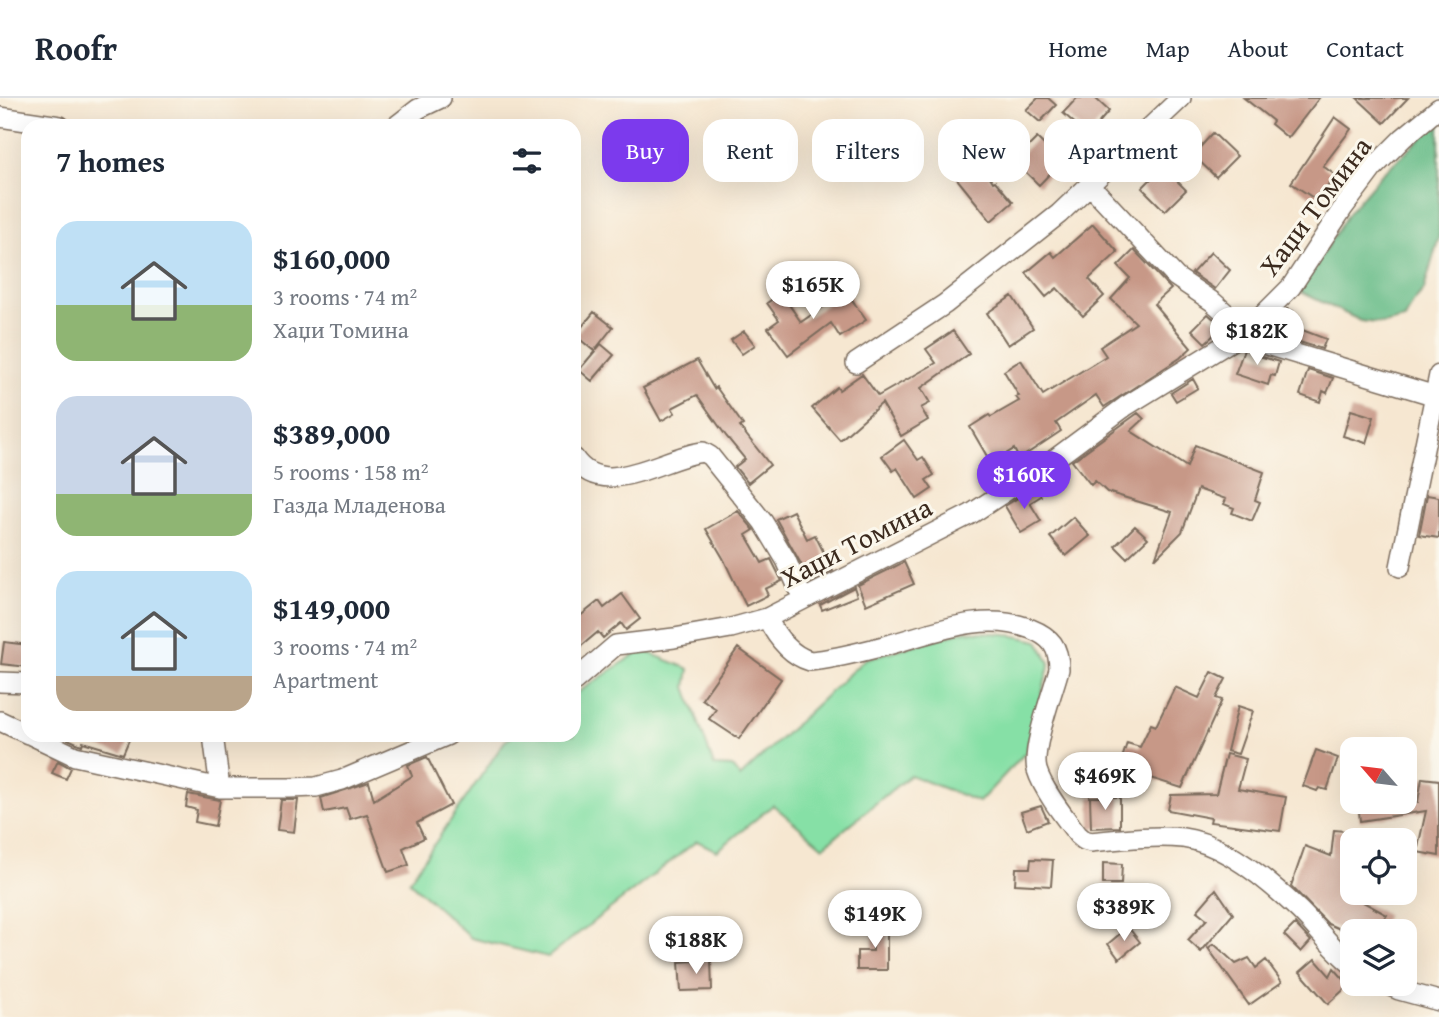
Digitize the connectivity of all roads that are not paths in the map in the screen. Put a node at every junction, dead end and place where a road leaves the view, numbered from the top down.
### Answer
1 (441, 98) edge
2 (1181, 98) edge
3 (1439, 108) edge
4 (0, 117) edge
5 (405, 119) edge
6 (21, 120) edge
7 (1090, 185) junction
8 (1246, 332) junction
9 (856, 363) dead end
10 (1439, 375) edge
11 (1437, 397) edge
12 (581, 466) edge
13 (1401, 567) dead end
14 (803, 599) junction
15 (767, 618) junction
16 (581, 675) edge
17 (0, 682) edge
18 (21, 683) edge
19 (0, 721) edge
20 (21, 730) edge
21 (46, 742) edge
22 (214, 742) edge
23 (428, 742) edge
24 (220, 788) junction
25 (1340, 956) edge
26 (1417, 995) edge
27 (1439, 1001) edge

1 - 5 street
2 - 7 street
3 - 8 street, Хаџи Томина
4 - 6 street
7 - 8 street
7 - 9 street
8 - 11 street
8 - 14 street, Хаџи Томина
10 - 11 street
11 - 13 street
12 - 14 street
14 - 15 street, Хаџи Томина
15 - 16 street, Хаџи Томина
15 - 25 street
17 - 18 street
19 - 20 street
21 - 24 street
22 - 24 street
23 - 24 street
26 - 27 street

